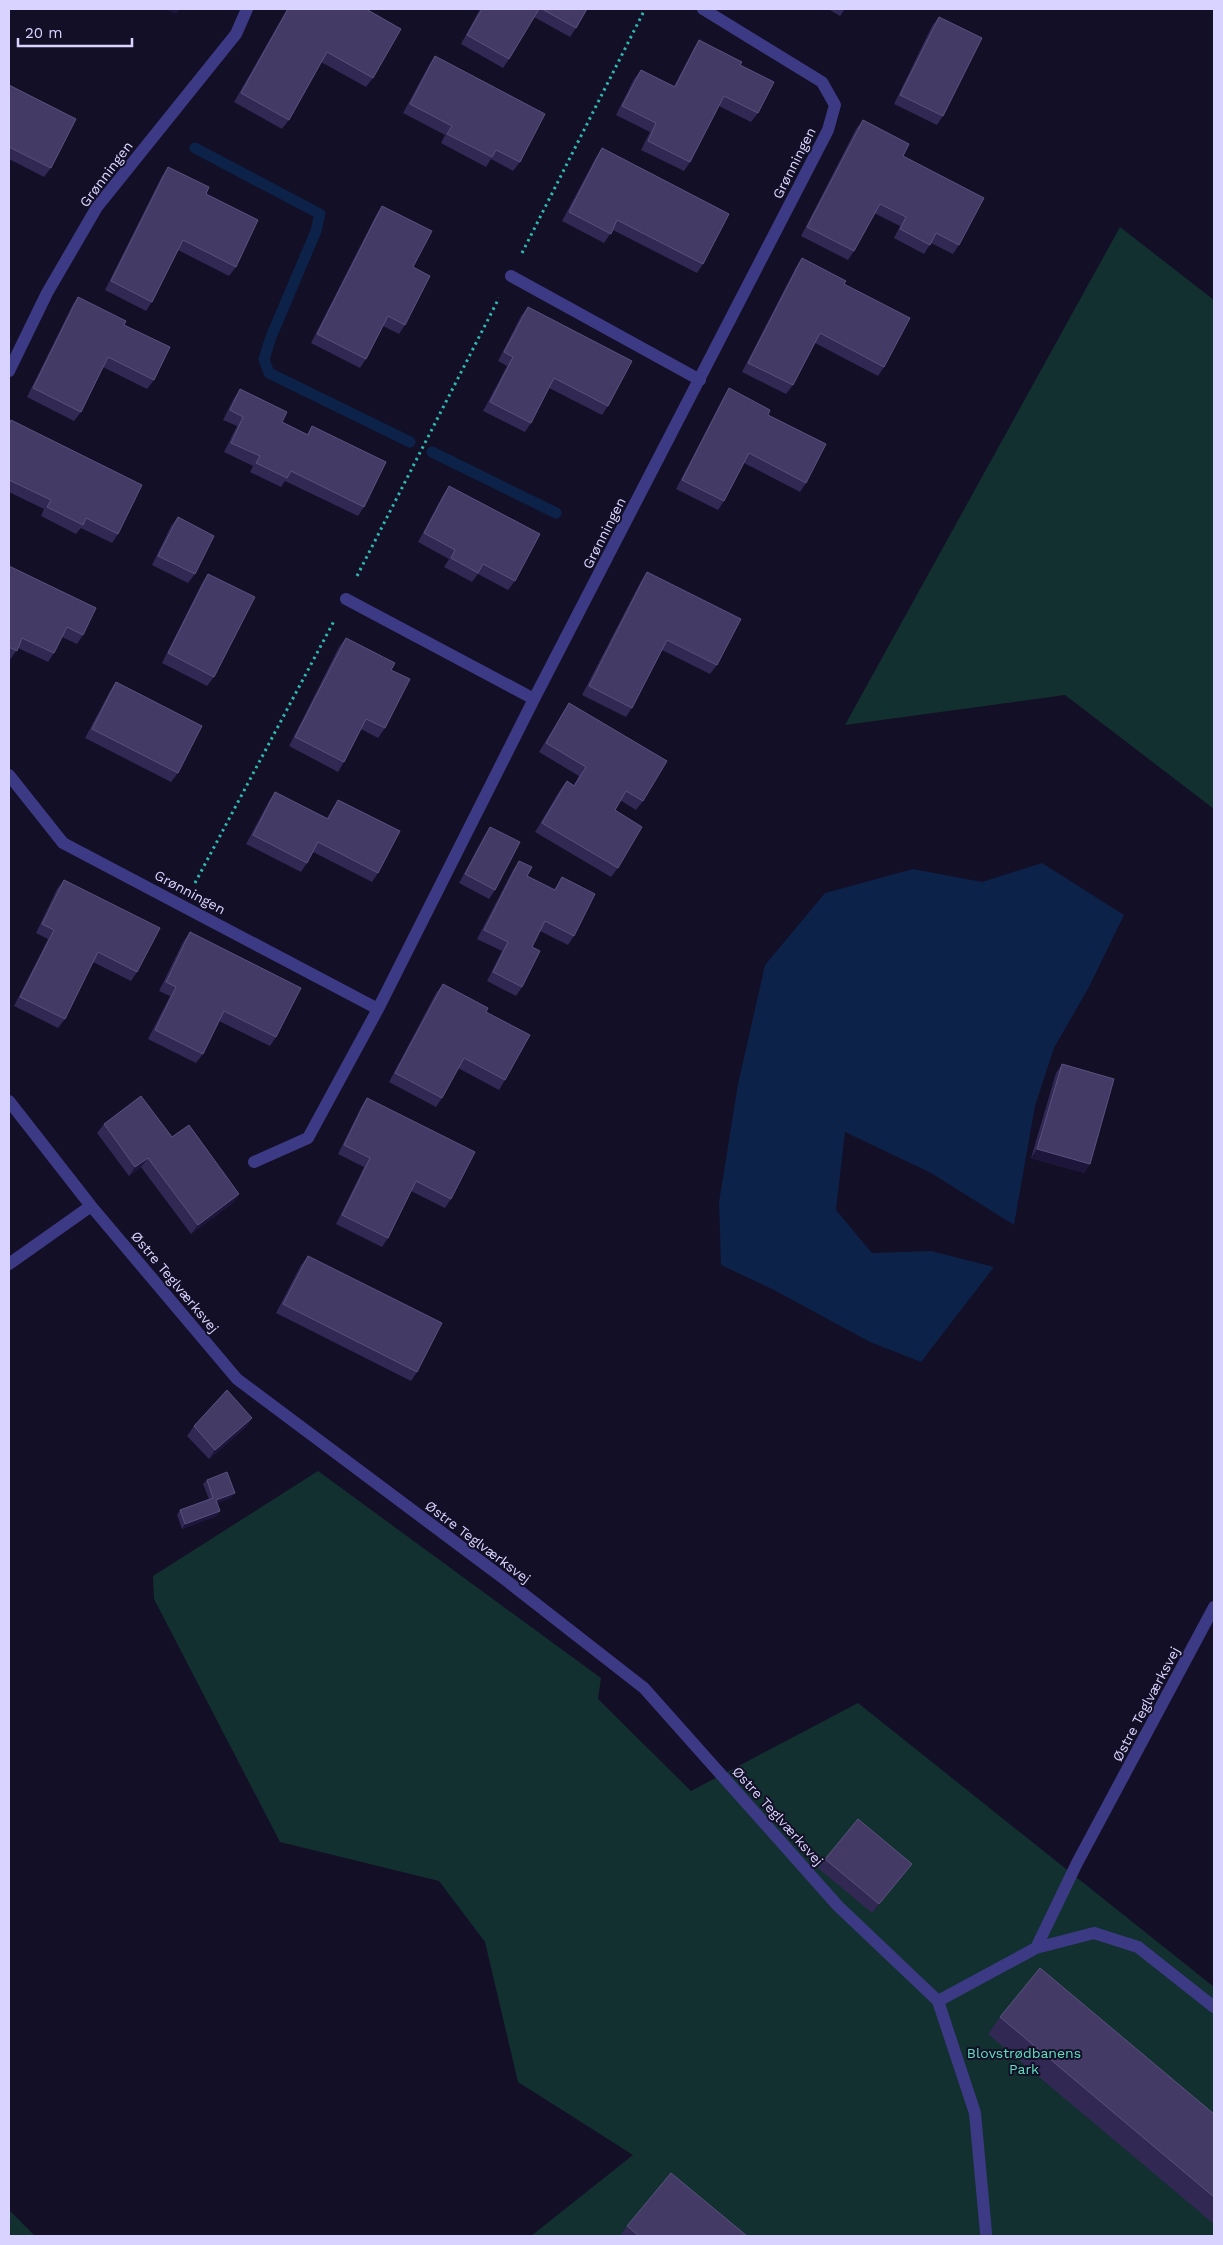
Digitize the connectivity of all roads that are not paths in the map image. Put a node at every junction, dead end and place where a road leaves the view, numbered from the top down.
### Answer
1 (247, 9) edge
2 (703, 9) edge
3 (511, 276) road end
4 (9, 371) edge
5 (700, 380) junction
6 (346, 599) road end
7 (534, 699) junction
8 (9, 775) edge
9 (378, 1009) junction
10 (9, 1101) edge
11 (254, 1162) dead end
12 (91, 1206) junction
13 (9, 1264) edge
14 (1214, 1607) edge
15 (1036, 1948) junction
16 (938, 2001) junction
17 (1214, 2007) edge
18 (986, 2233) dead end

1 - 4 street, Grønningen
2 - 5 street, Grønningen
3 - 5 street
5 - 7 street, Grønningen
6 - 7 street
7 - 9 street, Grønningen
8 - 9 street, Grønningen
9 - 11 street, Grønningen
10 - 12 street, Østre Teglværksvej
12 - 13 street
12 - 16 street, Østre Teglværksvej
14 - 15 street, Østre Teglværksvej
15 - 16 street
15 - 17 street
16 - 18 street, Østre Teglværksvej

